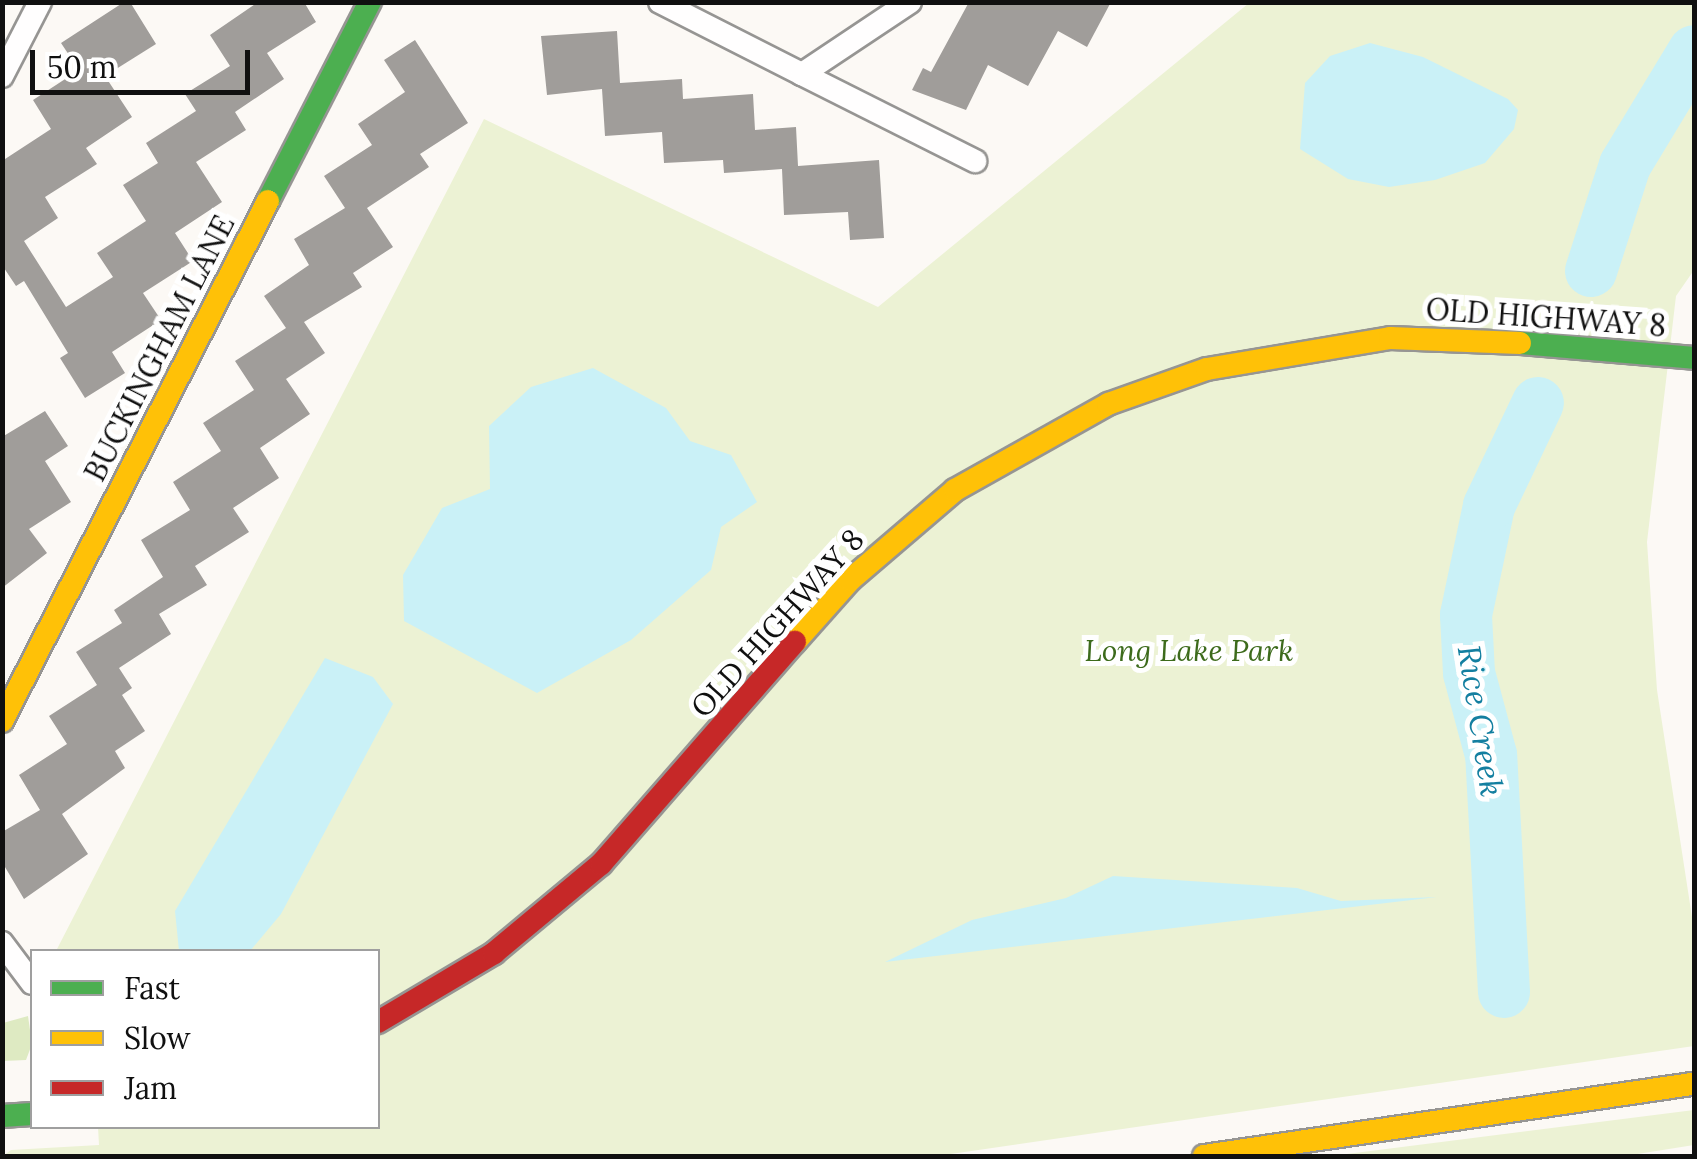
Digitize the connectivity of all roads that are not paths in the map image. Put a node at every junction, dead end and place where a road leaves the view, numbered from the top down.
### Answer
1 (40, 2) edge
2 (370, 2) edge
3 (660, 2) edge
4 (910, 2) edge
5 (693, 10) edge
6 (802, 74) junction
7 (2, 76) edge
8 (975, 161) dead end
9 (1694, 358) edge
10 (2, 721) edge
11 (2, 943) edge
12 (30, 980) edge
13 (380, 1021) edge
14 (1694, 1084) edge
15 (30, 1114) edge
16 (2, 1116) edge
17 (1204, 1156) edge

1 - 7 street
2 - 10 main road, BUCKINGHAM LANE
3 - 5 street
4 - 6 street
5 - 6 street
6 - 8 street
9 - 13 main road, OLD HIGHWAY 8
11 - 12 street
14 - 17 main road
15 - 16 main road

